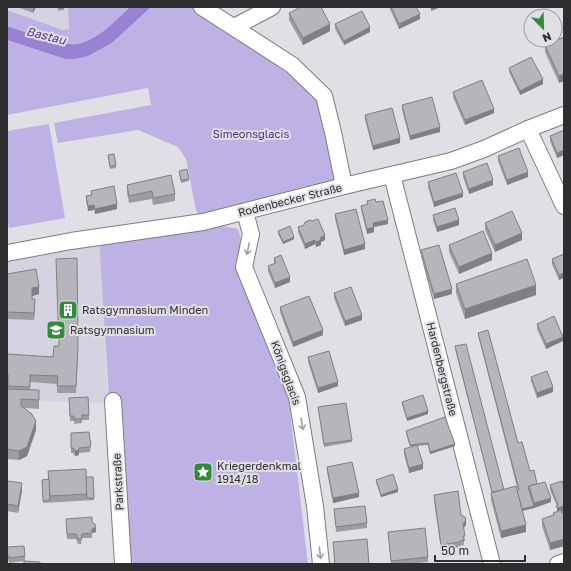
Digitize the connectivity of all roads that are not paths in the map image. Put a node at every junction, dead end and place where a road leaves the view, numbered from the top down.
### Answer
1 (202, 7) edge
2 (272, 7) edge
3 (234, 27) junction
4 (564, 115) edge
5 (528, 129) junction
6 (392, 175) junction
7 (344, 186) junction
8 (564, 206) edge
9 (245, 212) junction
10 (7, 253) edge
11 (113, 401) dead end
12 (564, 562) edge
13 (123, 564) edge
14 (321, 564) edge
15 (492, 564) edge
16 (558, 564) edge

1 - 3 street
2 - 3 street
3 - 7 street
4 - 5 street, Rodenbecker Straße
5 - 6 street, Rodenbecker Straße
5 - 8 street
6 - 7 street, Rodenbecker Straße
6 - 15 street, Hardenbergstraße
7 - 9 street, Rodenbecker Straße
9 - 10 street, Rodenbecker Straße
9 -> 14 street, Königsglacis
11 - 13 street, Parkstraße
12 - 16 street

